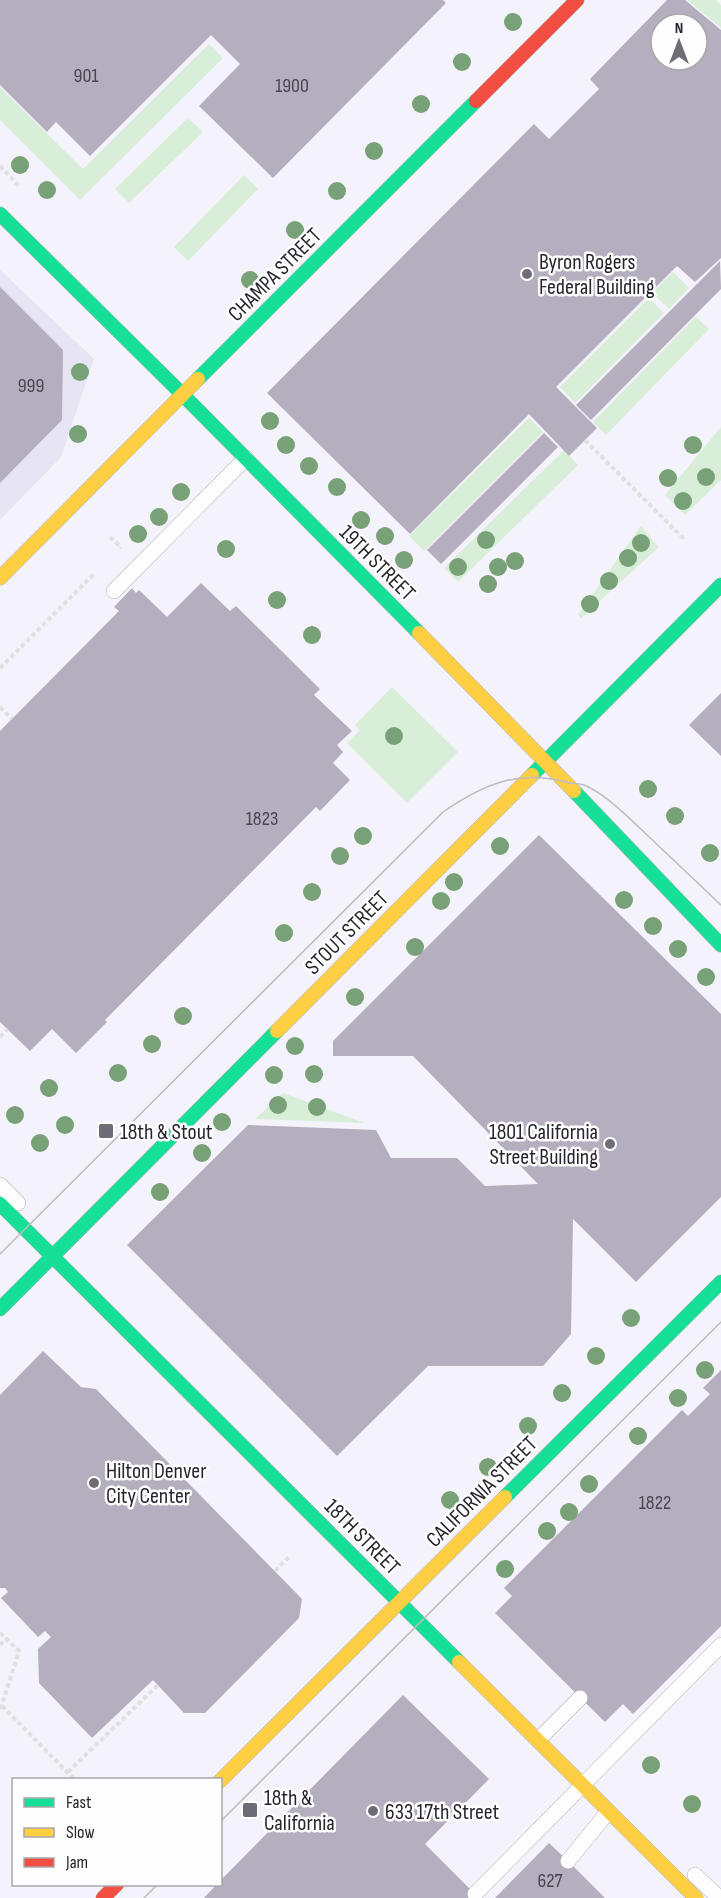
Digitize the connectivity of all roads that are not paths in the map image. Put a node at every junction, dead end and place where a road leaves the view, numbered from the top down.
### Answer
1 (577, 0) edge
2 (0, 214) edge
3 (183, 395) junction
4 (246, 458) junction
5 (0, 578) edge
6 (721, 585) edge
7 (114, 591) dead end
8 (546, 761) junction
9 (721, 945) edge
10 (0, 1185) edge
11 (0, 1204) edge
12 (58, 1251) junction
13 (721, 1282) edge
14 (0, 1309) edge
15 (403, 1599) junction
16 (721, 1645) edge
17 (580, 1698) dead end
18 (542, 1736) junction
19 (222, 1779) edge
20 (587, 1780) junction
21 (608, 1812) junction
22 (568, 1861) dead end
23 (115, 1886) edge
24 (475, 1894) dead end
25 (103, 1898) edge
26 (696, 1898) edge
27 (719, 1898) edge

1 - 3 main road, CHAMPA STREET
2 - 3 main road, 19TH STREET
3 - 4 main road, 19TH STREET
3 - 5 main road, CHAMPA STREET
4 - 7 lane
4 - 8 main road, 19TH STREET
6 - 8 main road, STOUT STREET
8 - 9 main road, 19TH STREET
8 - 12 main road, STOUT STREET
10 - 12 lane
11 - 12 main road
12 - 14 main road, STOUT STREET
12 - 15 lane
13 - 15 main road, CALIFORNIA STREET
15 - 18 lane
15 - 19 main road, CALIFORNIA STREET
16 - 20 lane
17 - 18 lane
18 - 20 lane
20 - 21 main road
20 - 24 lane
20 - 27 lane
21 - 22 lane
21 - 26 main road
23 - 25 main road

